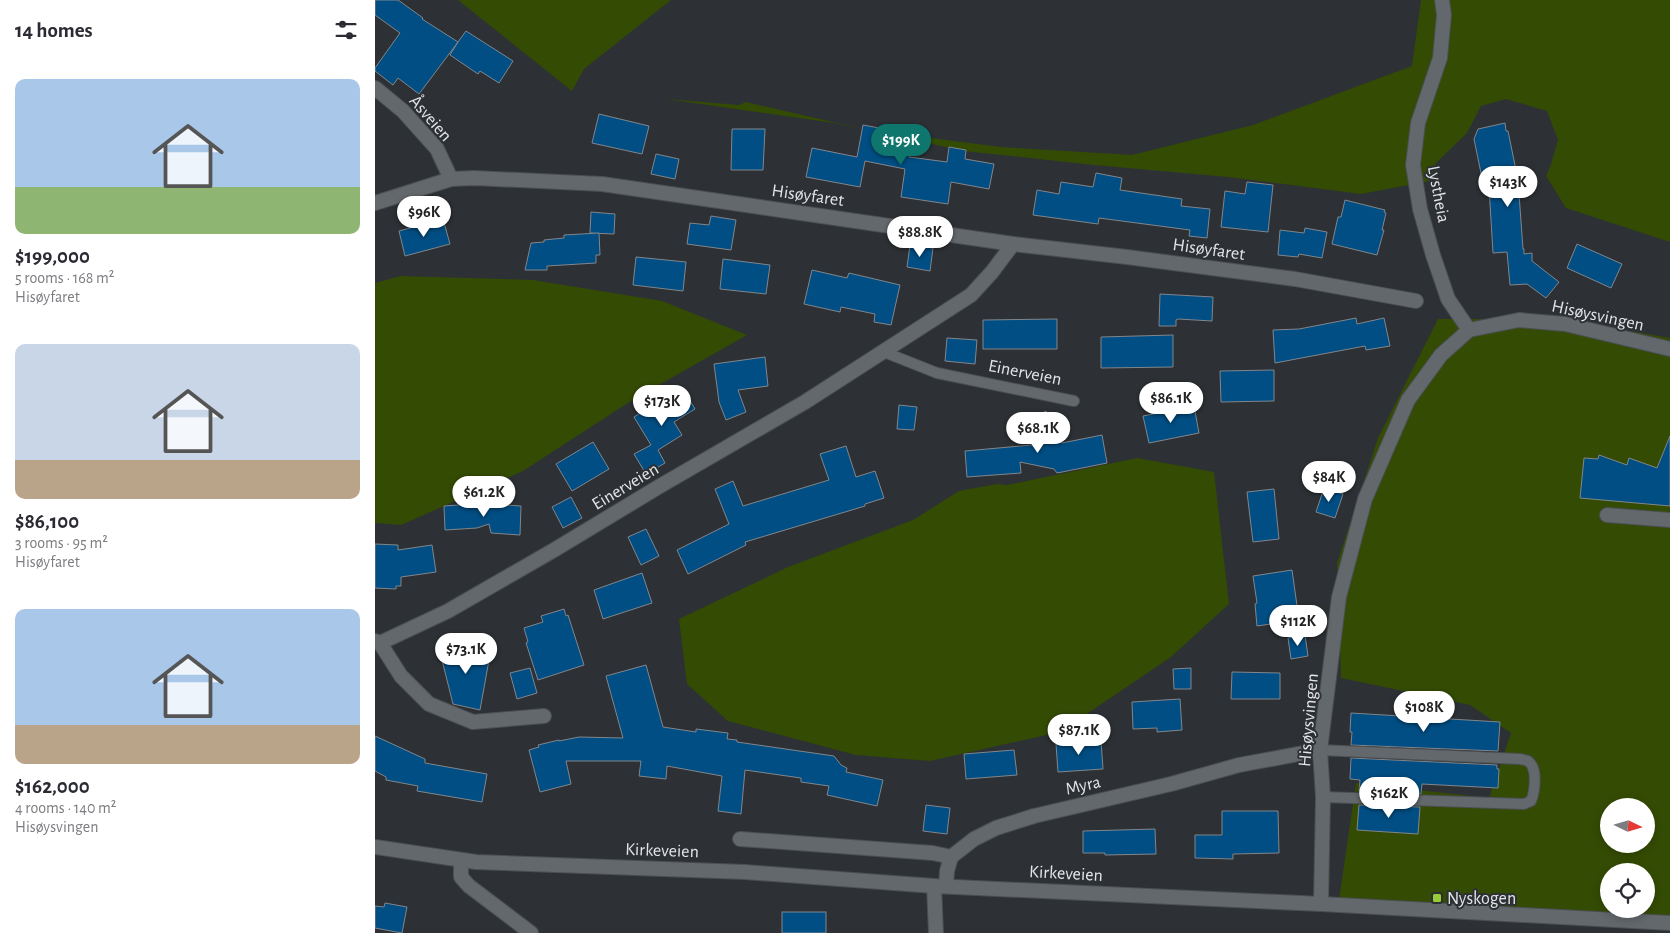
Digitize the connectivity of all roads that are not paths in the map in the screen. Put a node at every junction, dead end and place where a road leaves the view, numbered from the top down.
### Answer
1 (1442, 0) edge
2 (375, 88) edge
3 (451, 179) junction
4 (375, 203) edge
5 (1013, 244) junction
6 (1416, 301) dead end
7 (1469, 330) junction
8 (1670, 349) edge
9 (884, 352) junction
10 (1074, 401) dead end
11 (1607, 515) dead end
12 (1670, 520) edge
13 (377, 642) edge
14 (544, 716) dead end
15 (1320, 750) junction
16 (1323, 796) junction
17 (740, 839) dead end
18 (375, 847) edge
19 (951, 857) junction
20 (461, 860) junction
21 (940, 886) junction
22 (1321, 904) junction
23 (1670, 923) edge
24 (531, 933) edge
25 (936, 933) edge

1 - 7 street, Lystheia
2 - 3 street, Åsveien
3 - 4 street, Hisøyfaret
3 - 5 street, Hisøyfaret
5 - 6 street, Hisøyfaret
5 - 9 street, Einerveien
7 - 8 street, Hisøysvingen
7 - 15 street, Hisøysvingen
9 - 10 lane, Einerveien
9 - 13 street, Einerveien
11 - 12 street
13 - 14 street, Einerveien
15 - 16 street, Hisøysvingen
15 - 16 lane
15 - 19 street, Myra
16 - 22 street, Hisøysvingen
17 - 19 street
18 - 20 street, Kirkeveien
19 - 21 street
20 - 21 street, Kirkeveien
20 - 24 street
21 - 22 street, Kirkeveien
21 - 25 street
22 - 23 street, Kirkeveien

